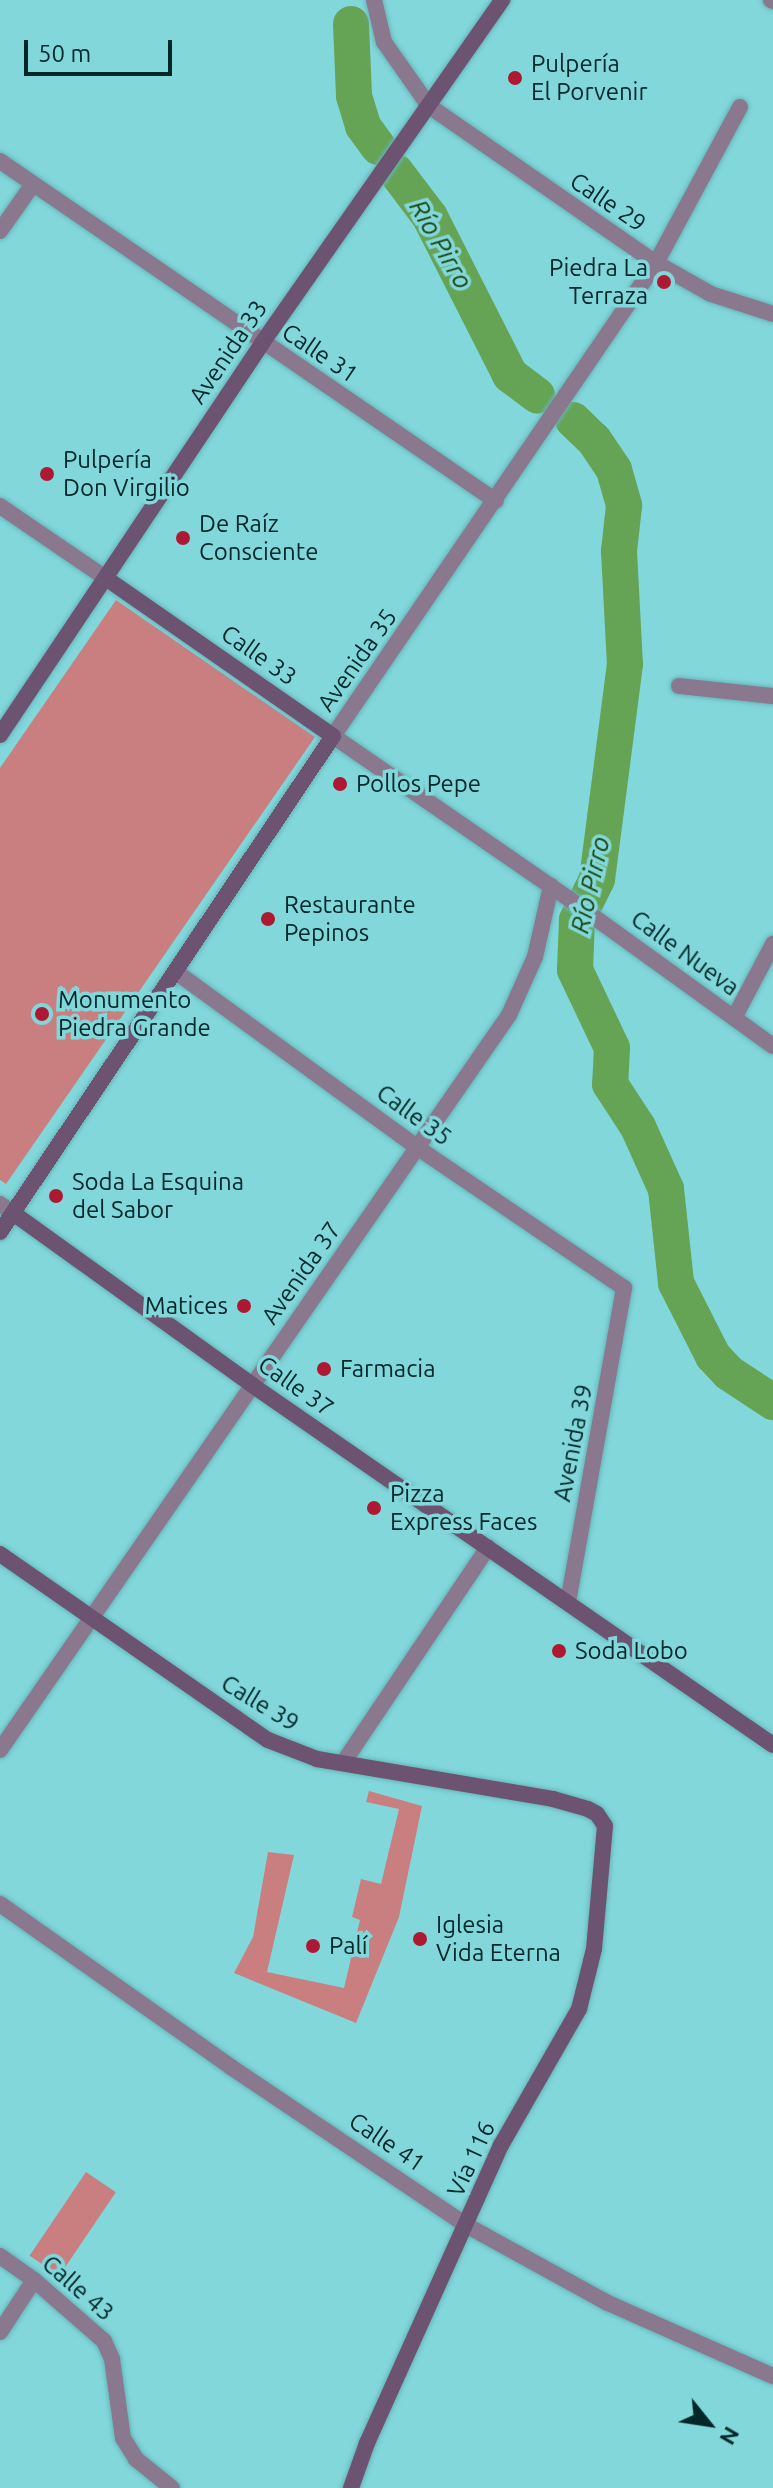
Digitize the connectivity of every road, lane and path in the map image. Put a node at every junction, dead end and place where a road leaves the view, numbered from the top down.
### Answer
1 (374, 0) edge
2 (502, 0) edge
3 (429, 106) junction
4 (740, 107) dead end
5 (0, 161) edge
6 (33, 184) junction
7 (0, 231) edge
8 (656, 263) junction
9 (773, 314) edge
10 (262, 343) junction
11 (496, 501) junction
12 (0, 506) edge
13 (107, 579) junction
14 (679, 686) dead end
15 (773, 696) edge
16 (0, 735) edge
17 (333, 736) junction
18 (551, 886) junction
19 (569, 899) joint
20 (773, 944) edge
21 (176, 972) junction
22 (734, 1018) junction
23 (773, 1046) edge
24 (418, 1148) junction
25 (7, 1208) edge
26 (0, 1232) edge
27 (625, 1293) joint
28 (252, 1385) junction
29 (488, 1547) junction
30 (0, 1554) edge
31 (568, 1601) junction
32 (90, 1620) junction
33 (773, 1745) edge
34 (0, 1750) edge
35 (343, 1763) junction
36 (606, 1844) joint
37 (0, 1904) edge
38 (466, 2225) junction
39 (0, 2256) edge
40 (34, 2280) junction
41 (0, 2332) edge
42 (773, 2376) edge
43 (172, 2488) edge
44 (351, 2488) edge

1 - 3 street
2 - 3 main road, Avenida 33
3 - 8 street, Calle 29
3 - 10 main road, Avenida 33
4 - 8 street, Avenida 35
5 - 6 street, Calle 31
6 - 7 street
6 - 10 street, Calle 31
8 - 9 street, Calle 29
8 - 11 street, Avenida 35
10 - 11 street, Calle 31
10 - 13 main road, Avenida 33
11 - 17 street, Avenida 35
12 - 13 street, Calle 33
13 - 16 main road, Avenida 33
13 - 17 main road, Calle 33
14 - 15 street
17 - 18 street, Calle 33
17 - 21 main road, Avenida 35
18 - 19 street, Calle 33
18 - 24 street, Avenida 37
19 - 22 street, Calle Nueva
20 - 22 street
21 - 24 street, Calle 35
21 - 25 main road, Avenida 35
22 - 23 street, Calle Nueva
24 - 27 street, Calle 35
24 - 28 street, Avenida 37
25 - 26 main road, Avenida 35
25 - 28 main road, Calle 37
27 - 31 street, Avenida 39
28 - 29 main road, Calle 37
28 - 32 street, Avenida 37
29 - 31 main road, Calle 37
29 - 35 street
30 - 32 main road, Calle 39
31 - 33 main road, Calle 37
32 - 34 street, Avenida 37
32 - 35 main road, Calle 39
35 - 36 main road, Calle 39
36 - 38 main road, Vía 116
37 - 38 street, Calle 41
38 - 42 street, Calle 41
38 - 44 main road, Vía 116
39 - 40 street, Calle 43
40 - 41 street
40 - 43 street, Calle 43

